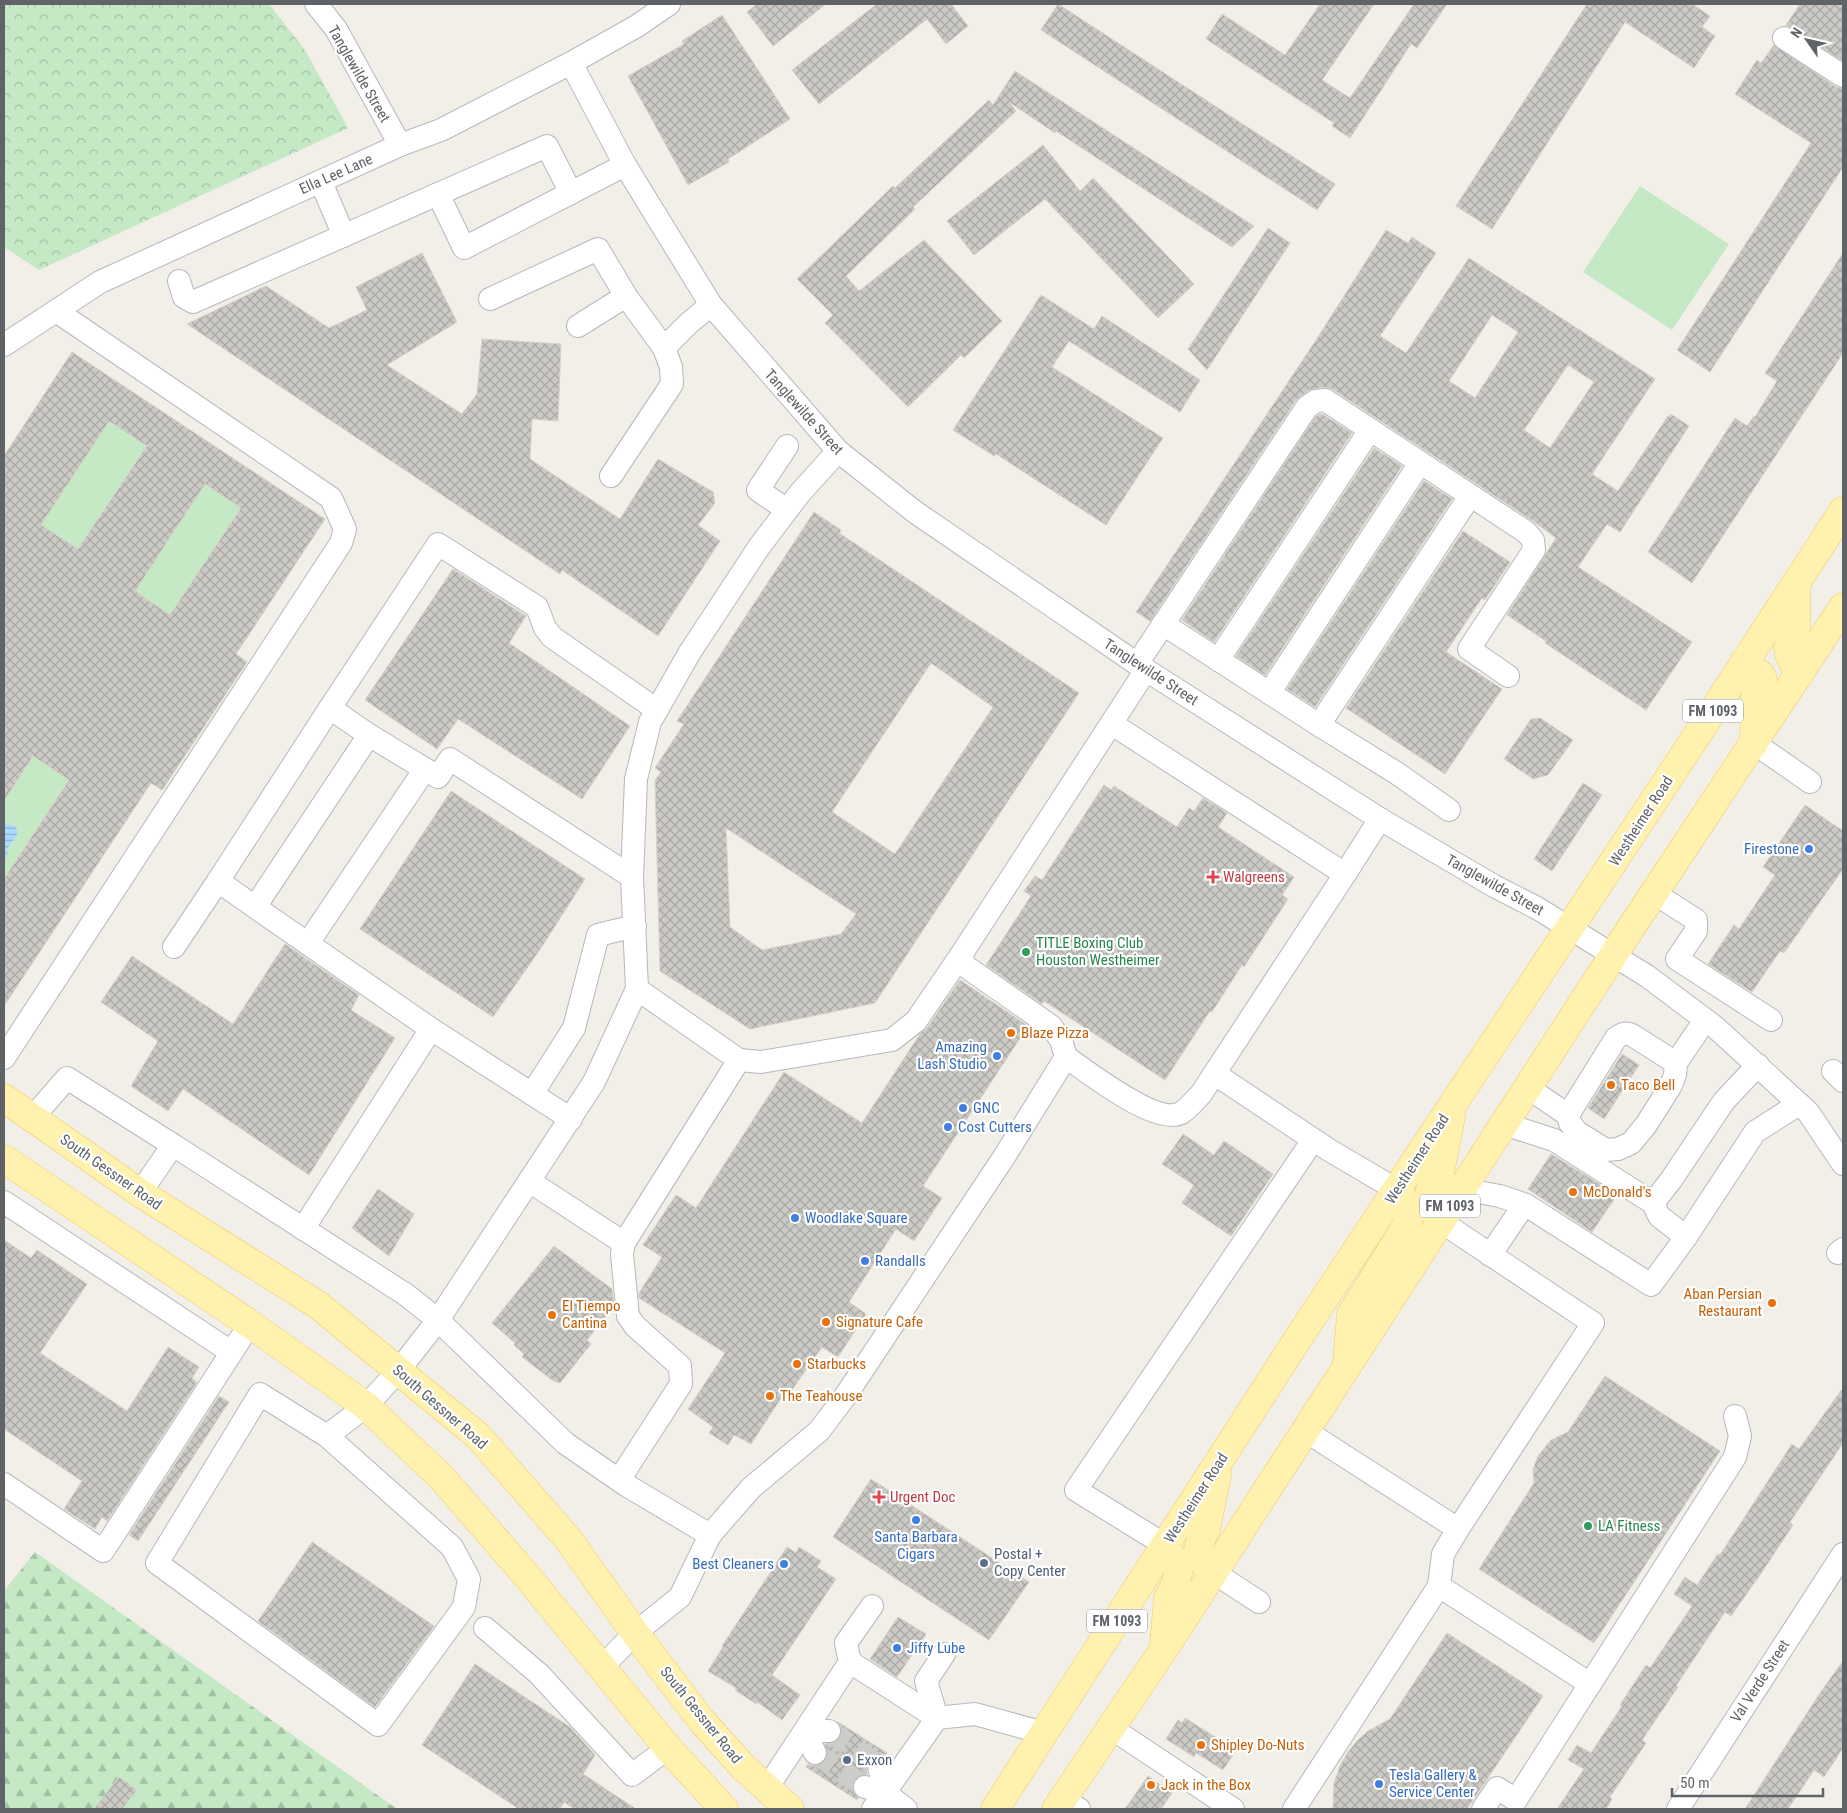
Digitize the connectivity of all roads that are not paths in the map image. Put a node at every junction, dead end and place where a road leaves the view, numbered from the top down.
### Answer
1 (316, 4) edge
2 (669, 4) edge
3 (1784, 38) dead end
4 (571, 63) junction
5 (1843, 76) edge
6 (400, 145) junction
7 (625, 165) junction
8 (321, 182) junction
9 (571, 193) junction
10 (438, 194) junction
11 (344, 236) junction
12 (179, 281) dead end
13 (626, 296) junction
14 (490, 299) dead end
15 (711, 305) junction
16 (56, 311) junction
17 (578, 326) dead end
18 (4, 345) edge
19 (664, 348) junction
20 (1370, 430) junction
21 (786, 446) dead end
22 (838, 452) junction
23 (1420, 463) junction
24 (611, 476) dead end
25 (1470, 496) junction
26 (787, 510) junction
27 (1843, 511) edge
28 (1796, 583) junction
29 (1843, 607) edge
30 (1163, 624) junction
31 (1218, 660) junction
32 (1744, 662) junction
33 (1141, 667) junction
34 (1798, 675) junction
35 (1508, 676) dead end
36 (1269, 692) junction
37 (330, 708) junction
38 (657, 710) junction
39 (1112, 724) junction
40 (1319, 725) junction
41 (369, 735) junction
42 (1754, 743) junction
43 (425, 769) junction
44 (1810, 782) dead end
45 (1448, 810) dead end
46 (1380, 819) junction
47 (1345, 874) junction
48 (632, 878) junction
49 (218, 881) junction
50 (1654, 893) junction
51 (255, 907) junction
52 (635, 926) junction
53 (1570, 928) junction
54 (308, 943) junction
55 (174, 947) dead end
56 (961, 955) junction
57 (1613, 955) junction
58 (1677, 960) junction
59 (1658, 984) junction
60 (638, 989) junction
61 (1705, 1020) junction
62 (1771, 1020) dead end
63 (431, 1029) junction
64 (1066, 1057) junction
65 (4, 1058) edge
66 (739, 1060) junction
67 (1676, 1063) junction
68 (1758, 1065) junction
69 (1215, 1074) junction
70 (1528, 1088) junction
71 (532, 1094) junction
72 (4, 1098) edge
73 (1799, 1104) junction
74 (1452, 1105) junction
75 (1568, 1115) junction
76 (33, 1117) junction
77 (570, 1119) junction
78 (1504, 1124) junction
79 (1313, 1140) junction
80 (173, 1145) junction
81 (4, 1159) edge
82 (1843, 1164) edge
83 (529, 1181) junction
84 (1461, 1189) junction
85 (1397, 1190) junction
86 (140, 1193) junction
87 (4, 1202) edge
88 (1653, 1204) junction
89 (1524, 1205) junction
90 (1440, 1221) junction
91 (304, 1229) junction
92 (1686, 1237) junction
93 (624, 1243) junction
94 (1490, 1255) junction
95 (438, 1320) junction
96 (240, 1338) junction
97 (1347, 1364) junction
98 (399, 1370) junction
99 (366, 1406) junction
100 (1735, 1416) dead end
101 (1304, 1430) junction
102 (327, 1436) junction
103 (1220, 1459) junction
104 (619, 1480) junction
105 (4, 1484) edge
106 (1458, 1529) junction
107 (710, 1536) junction
108 (1165, 1545) junction
109 (1843, 1554) edge
110 (1213, 1572) junction
111 (1439, 1586) junction
112 (1260, 1602) dead end
113 (872, 1606) dead end
114 (485, 1628) dead end
115 (635, 1633) junction
116 (1164, 1649) junction
117 (944, 1654) dead end
118 (850, 1662) junction
119 (601, 1668) junction
120 (1590, 1684) junction
121 (937, 1718) junction
122 (1111, 1728) junction
123 (805, 1731) junction
124 (829, 1731) tunnel mouth
125 (1044, 1733) junction
126 (668, 1748) junction
127 (815, 1753) tunnel mouth
128 (879, 1766) dead end
129 (767, 1788) junction
130 (874, 1796) edge
131 (1066, 1806) edge
132 (724, 1809) edge
133 (790, 1809) edge
134 (906, 1809) edge
135 (995, 1809) edge
136 (1233, 1809) edge
137 (1294, 1809) edge
138 (1483, 1809) edge
139 (1678, 1809) edge

1 - 6 street, Tanglewilde Street
2 - 4 street, Ella Lee Lane
3 - 5 street
4 - 6 street, Ella Lee Lane
4 - 7 street, Tanglewilde Street
6 - 8 street, Ella Lee Lane
7 - 9 street
7 - 15 street, Tanglewilde Street
8 - 11 street
8 - 16 street, Ella Lee Lane
9 - 10 street
9 - 10 street
10 - 11 street
11 - 12 street
13 - 14 street
13 - 17 street
13 - 19 street
15 - 19 street
15 - 22 street, Tanglewilde Street
16 - 18 street, Ella Lee Lane
16 - 65 street
19 - 24 street
20 - 23 street
20 - 30 street
20 - 31 street
21 - 26 street
22 - 26 street
22 - 33 street, Tanglewilde Street
23 - 25 street
23 - 36 street
25 - 35 street
25 - 40 street
26 - 38 street
27 - 28 main road, Westheimer Road / FM 1093
28 - 32 main road, Westheimer Road / FM 1093
28 - 34 main road
29 - 34 main road, FM 1093
30 - 31 street
30 - 33 street
31 - 36 street
32 - 42 main road
32 - 53 main road, Westheimer Road / FM 1093
33 - 39 street
33 - 46 street, Tanglewilde Street
34 - 42 main road, FM 1093
36 - 40 street
37 - 38 street
37 - 41 street
37 - 49 street
38 - 48 street
39 - 47 street
39 - 56 street
40 - 45 street
41 - 43 street
41 - 51 street
42 - 44 street
42 - 50 main road, FM 1093
43 - 48 street
43 - 54 street
46 - 47 street
46 - 53 street, Tanglewilde Street
47 - 69 street
48 - 52 street
49 - 51 street
49 - 55 street
50 - 57 main road, FM 1093
50 - 58 street
51 - 54 street
52 - 60 street
52 - 71 street
53 - 57 street, Tanglewilde Street
53 - 74 main road, Westheimer Road / FM 1093
54 - 63 street
56 - 64 street
56 - 66 street
57 - 59 street, Tanglewilde Street
57 - 70 main road, FM 1093
58 - 59 street
58 - 62 street
59 - 61 street, Tanglewilde Street
60 - 66 street
60 - 77 street
61 - 67 street
61 - 68 street, Tanglewilde Street
63 - 71 street
63 - 91 street
64 - 69 street
64 - 107 street
66 - 93 street
67 - 75 street
67 - 75 street
68 - 73 street, Tanglewilde Street
68 - 88 street
69 - 79 street
70 - 75 street
70 - 78 main road, FM 1093
71 - 77 street
72 - 76 main road, South Gessner Road
73 - 82 street, Tanglewilde Street
73 - 92 street
74 - 85 main road, Westheimer Road / FM 1093
74 - 90 main road
76 - 80 street
76 - 86 main road, South Gessner Road
77 - 83 street
78 - 84 main road, FM 1093
78 - 88 street
79 - 85 street
79 - 108 street
80 - 86 street
80 - 91 street
81 - 96 main road
83 - 93 street
83 - 95 street
84 - 89 street
84 - 90 main road, FM 1093
85 - 97 main road
85 - 103 main road, Westheimer Road / FM 1093
86 - 98 main road, South Gessner Road
87 - 96 street
88 - 92 street
89 - 92 street
89 - 94 street
90 - 94 street
90 - 97 main road, FM 1093
91 - 95 street
93 - 104 street
94 - 106 street
95 - 98 street
95 - 104 street
96 - 99 main road
96 - 105 street
97 - 101 main road, FM 1093
98 - 99 street
98 - 115 main road, South Gessner Road
99 - 102 street
99 - 119 main road
100 - 120 street
101 - 106 street
101 - 110 main road, FM 1093
102 - 102 street
103 - 108 main road, Westheimer Road / FM 1093
103 - 110 main road
104 - 107 street
106 - 111 street
107 - 115 street
108 - 116 main road
108 - 125 main road, Westheimer Road / FM 1093
109 - 139 street, Val Verde Street
110 - 112 street
110 - 116 main road, FM 1093
111 - 120 street
111 - 137 street
113 - 118 street
114 - 126 street
115 - 119 street
115 - 129 main road, South Gessner Road
116 - 122 main road, FM 1093
117 - 121 street
118 - 121 street
118 - 123 street
119 - 126 main road
120 - 138 street
121 - 125 street
121 - 130 street
122 - 131 main road, FM 1093
122 - 136 street
123 - 124 street
123 - 127 street
123 - 129 street
125 - 135 main road, Westheimer Road / FM 1093
126 - 132 main road
128 - 130 street
129 - 133 main road, South Gessner Road
130 - 134 street

